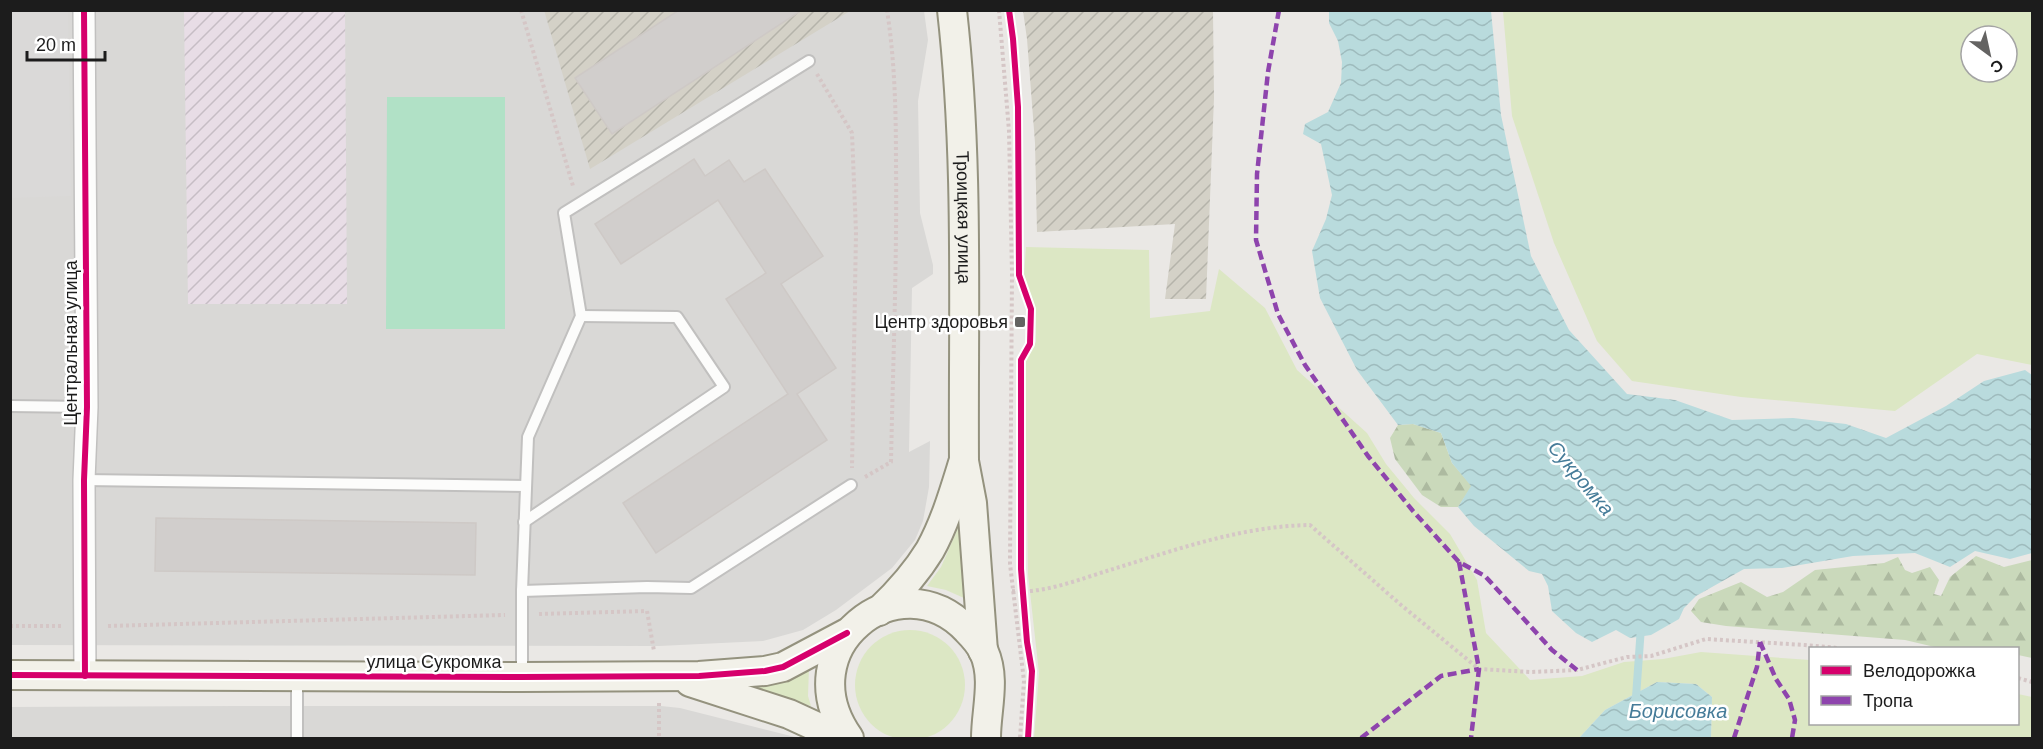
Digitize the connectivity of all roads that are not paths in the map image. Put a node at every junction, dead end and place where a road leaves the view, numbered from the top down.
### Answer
1 (84, 10) edge
2 (952, 10) edge
3 (809, 61) road end
4 (581, 316) junction
5 (10, 406) edge
6 (87, 407) junction
7 (964, 461) junction
8 (84, 480) junction
9 (851, 485) road end
10 (525, 486) junction
11 (524, 522) junction
12 (522, 591) junction
13 (879, 611) junction
14 (847, 633) junction
15 (983, 651) junction
16 (10, 675) edge
17 (86, 676) junction
18 (297, 676) junction
19 (522, 677) junction
20 (659, 677) junction
21 (986, 726) edge
22 (297, 738) edge
23 (841, 738) edge
24 (849, 738) edge
25 (969, 738) edge

1 - 6 street, Центральная улица
2 - 7 street, Троицкая улица
3 - 4 lane
4 - 10 lane
4 - 11 lane
5 - 6 lane
6 - 8 street, Центральная улица
7 - 13 street, Троицкая улица
7 - 15 street, Троицкая улица
8 - 10 lane
8 - 17 street, Центральная улица
9 - 12 lane
10 - 11 lane
11 - 12 lane
12 - 19 lane
13 - 14 street, улица Сукромка
13 - 15 street
14 - 20 street, улица Сукромка
14 - 24 street
15 - 21 street, Троицкая улица
16 - 17 street, улица Сукромка
17 - 18 street, улица Сукромка
18 - 19 street, улица Сукромка
18 - 22 lane
19 - 20 street, улица Сукромка
20 - 23 street, улица Сукромка
21 - 25 street

